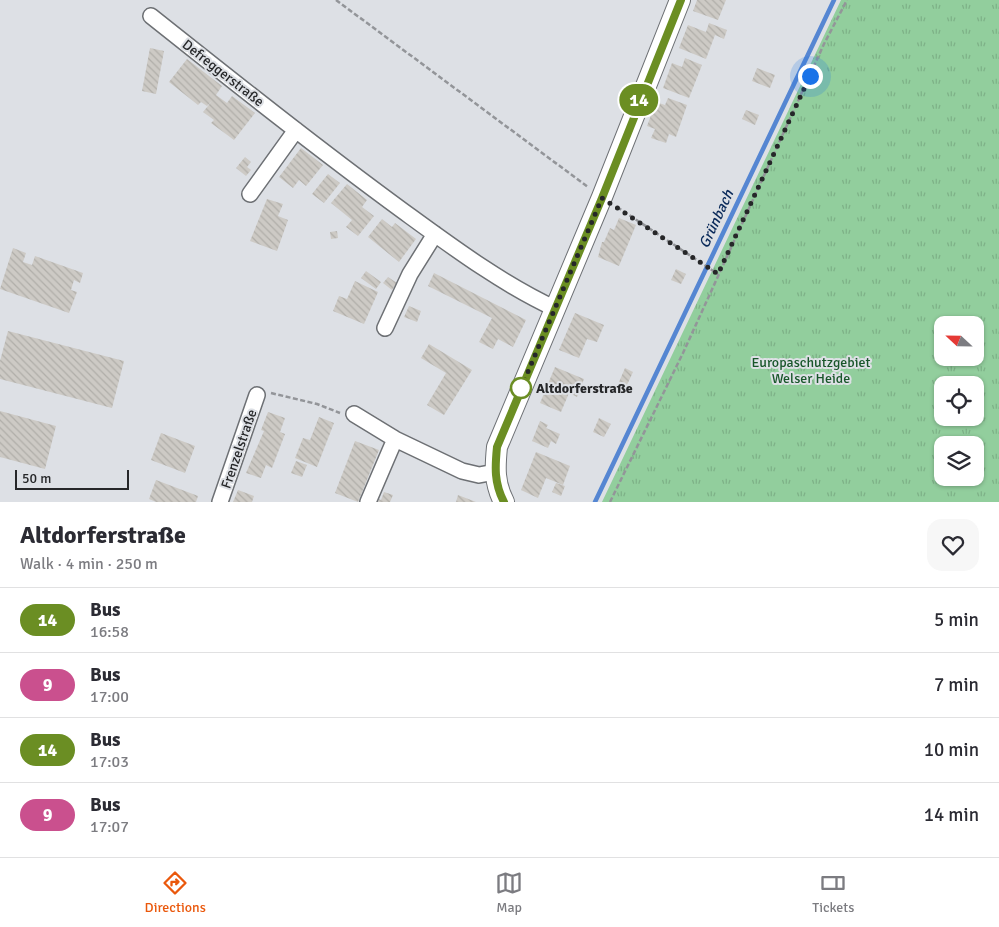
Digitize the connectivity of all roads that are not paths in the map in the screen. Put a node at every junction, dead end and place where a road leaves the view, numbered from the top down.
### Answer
1 (680, 0) edge
2 (151, 16) dead end
3 (296, 130) junction
4 (250, 194) dead end
5 (435, 234) junction
6 (556, 309) junction
7 (385, 328) dead end
8 (257, 395) road end
9 (354, 414) road end
10 (395, 440) junction
11 (495, 472) junction
12 (220, 502) edge
13 (368, 502) edge
14 (504, 502) edge

1 - 6 street
2 - 3 street, Defreggerstraße
3 - 4 street
3 - 5 street, Defreggerstraße
5 - 6 street, Defreggerstraße
5 - 7 street
6 - 11 street
8 - 12 street, Frenzelstraße
9 - 10 street
10 - 11 street
10 - 13 street
11 - 14 street

